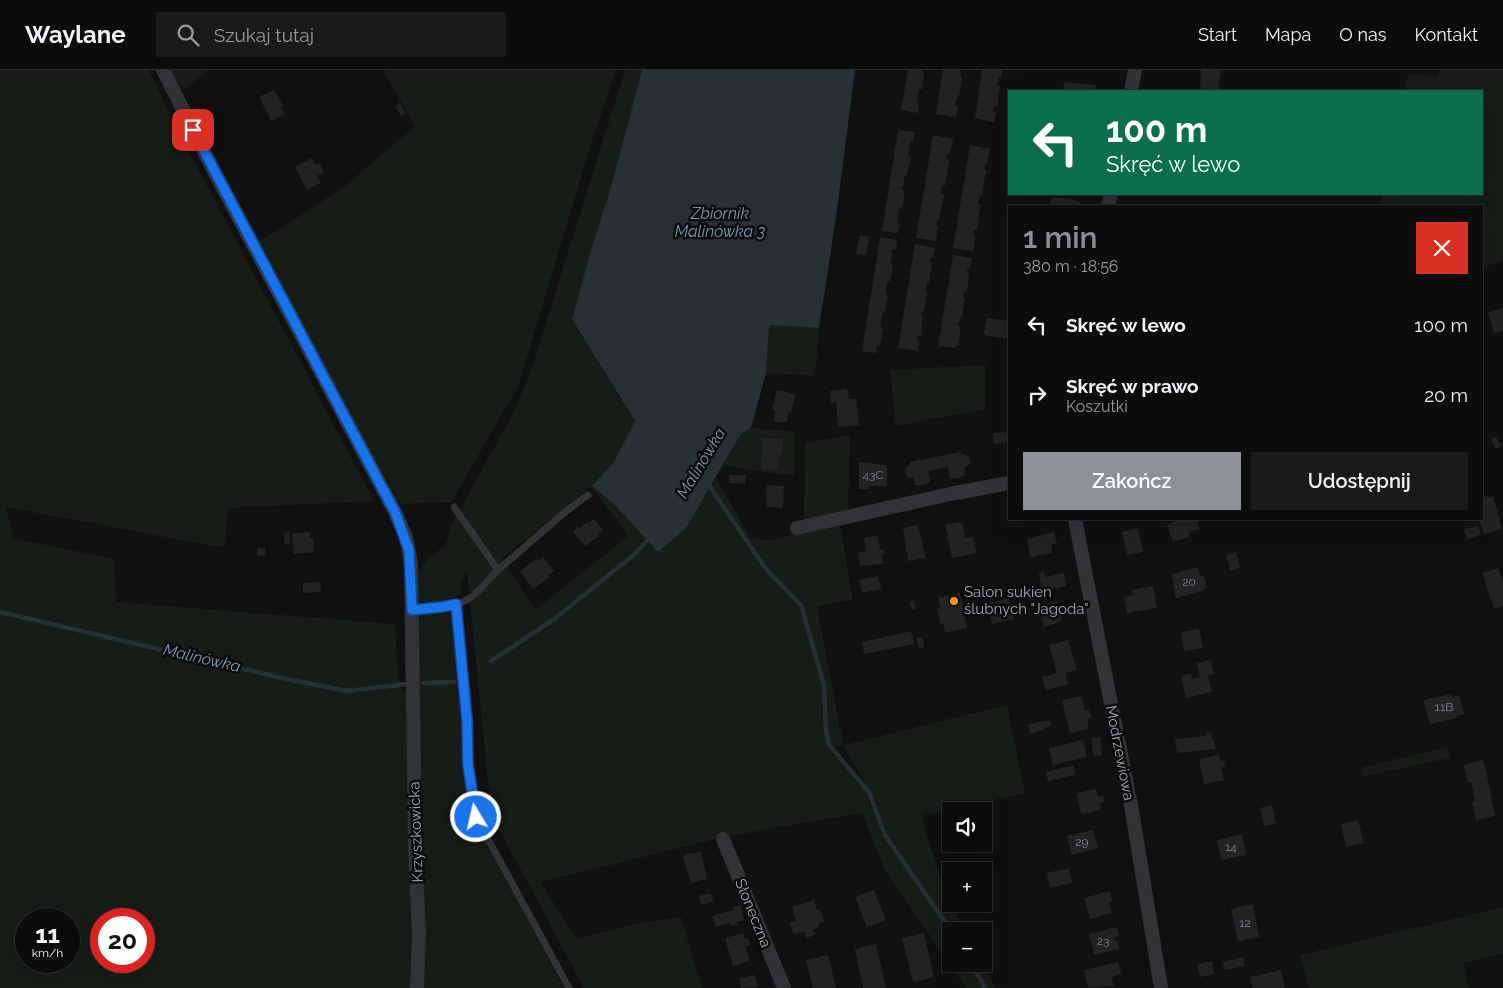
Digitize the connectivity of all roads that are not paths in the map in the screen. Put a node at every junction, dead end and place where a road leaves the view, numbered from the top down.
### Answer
1 (163, 70) edge
2 (1135, 70) edge
3 (1131, 90) edge
4 (1008, 483) edge
5 (588, 495) dead end
6 (454, 507) dead end
7 (1075, 520) edge
8 (796, 528) dead end
9 (498, 570) junction
10 (459, 603) junction
11 (412, 610) junction
12 (722, 839) dead end
13 (417, 988) edge
14 (570, 988) edge
15 (784, 988) edge
16 (1161, 988) edge

1 - 11 street, Krzyszkowicka
2 - 3 street
4 - 8 street
5 - 9 lane
6 - 9 lane
7 - 16 street, Modrzewiowa
9 - 10 lane
10 - 11 lane
10 - 14 lane
11 - 13 street, Krzyszkowicka
12 - 15 street, Słoneczna

